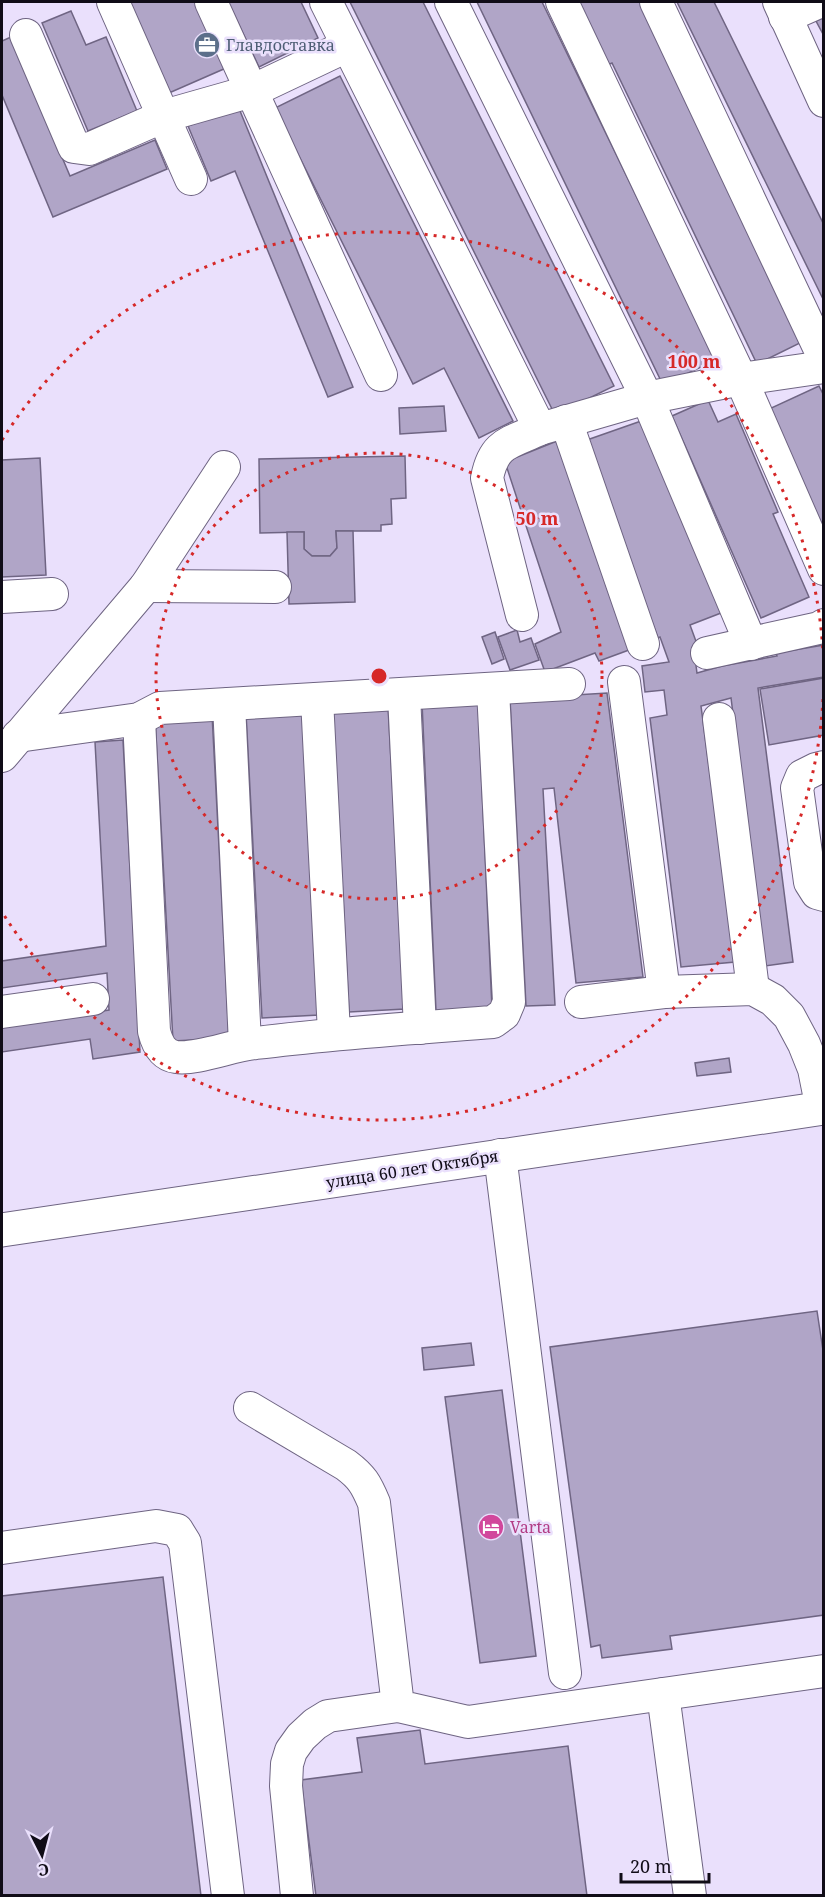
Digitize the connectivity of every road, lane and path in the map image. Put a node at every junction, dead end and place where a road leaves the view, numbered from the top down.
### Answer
1 (113, 2) edge
2 (211, 2) edge
3 (326, 2) edge
4 (451, 2) edge
5 (562, 2) edge
6 (656, 2) edge
7 (819, 2) edge
8 (782, 9) edge
9 (26, 35) dead end
10 (347, 46) junction
11 (252, 91) junction
12 (824, 101) edge
13 (164, 116) junction
14 (190, 179) dead end
15 (824, 358) edge
16 (824, 368) edge
17 (381, 375) dead end
18 (741, 380) junction
19 (647, 398) junction
20 (553, 425) junction
21 (224, 467) dead end
22 (824, 569) edge
23 (146, 586) junction
24 (275, 587) dead end
25 (51, 594) dead end
26 (2, 597) edge
27 (522, 615) dead end
28 (824, 625) edge
29 (643, 644) dead end
30 (751, 644) junction
31 (707, 653) dead end
32 (624, 682) dead end
33 (569, 684) dead end
34 (493, 690) junction
35 (404, 695) junction
36 (317, 699) junction
37 (229, 704) junction
38 (139, 718) junction
39 (719, 719) dead end
40 (10, 746) edge
41 (824, 767) edge
42 (824, 896) edge
43 (753, 989) junction
44 (664, 992) junction
45 (93, 999) dead end
46 (581, 1002) dead end
47 (2, 1012) edge
48 (420, 1028) junction
49 (334, 1033) junction
50 (245, 1044) junction
51 (823, 1108) edge
52 (500, 1155) junction
53 (2, 1230) edge
54 (250, 1408) dead end
55 (2, 1548) edge
56 (824, 1671) edge
57 (565, 1673) dead end
58 (663, 1694) junction
59 (398, 1706) junction
60 (228, 1896) edge
61 (297, 1896) edge
62 (690, 1896) edge

1 - 13 lane
2 - 11 lane
3 - 10 lane
4 - 19 lane
5 - 18 lane
6 - 15 lane
7 - 8 lane
8 - 12 lane
9 - 13 lane
10 - 11 lane
10 - 20 lane
11 - 13 lane
11 - 17 lane
13 - 14 lane
16 - 18 lane
18 - 19 lane
18 - 22 lane
19 - 20 lane
19 - 30 lane
20 - 27 lane
20 - 29 lane
21 - 23 lane
23 - 24 lane
23 - 40 lane
25 - 26 lane
28 - 30 lane
30 - 31 lane
32 - 44 lane
33 - 34 lane
34 - 35 lane
34 - 48 lane
35 - 36 lane
35 - 48 lane
36 - 37 lane
36 - 49 lane
37 - 38 lane
37 - 50 lane
38 - 40 lane
38 - 50 lane
39 - 43 lane
41 - 42 lane
43 - 44 lane
43 - 51 lane
44 - 46 lane
45 - 47 lane
48 - 49 lane
49 - 50 lane
51 - 52 main road, улица 60 лет Октября
52 - 53 main road, улица 60 лет Октября
52 - 57 lane
54 - 59 lane
55 - 60 lane
56 - 58 lane
58 - 59 lane
58 - 62 lane
59 - 61 lane

